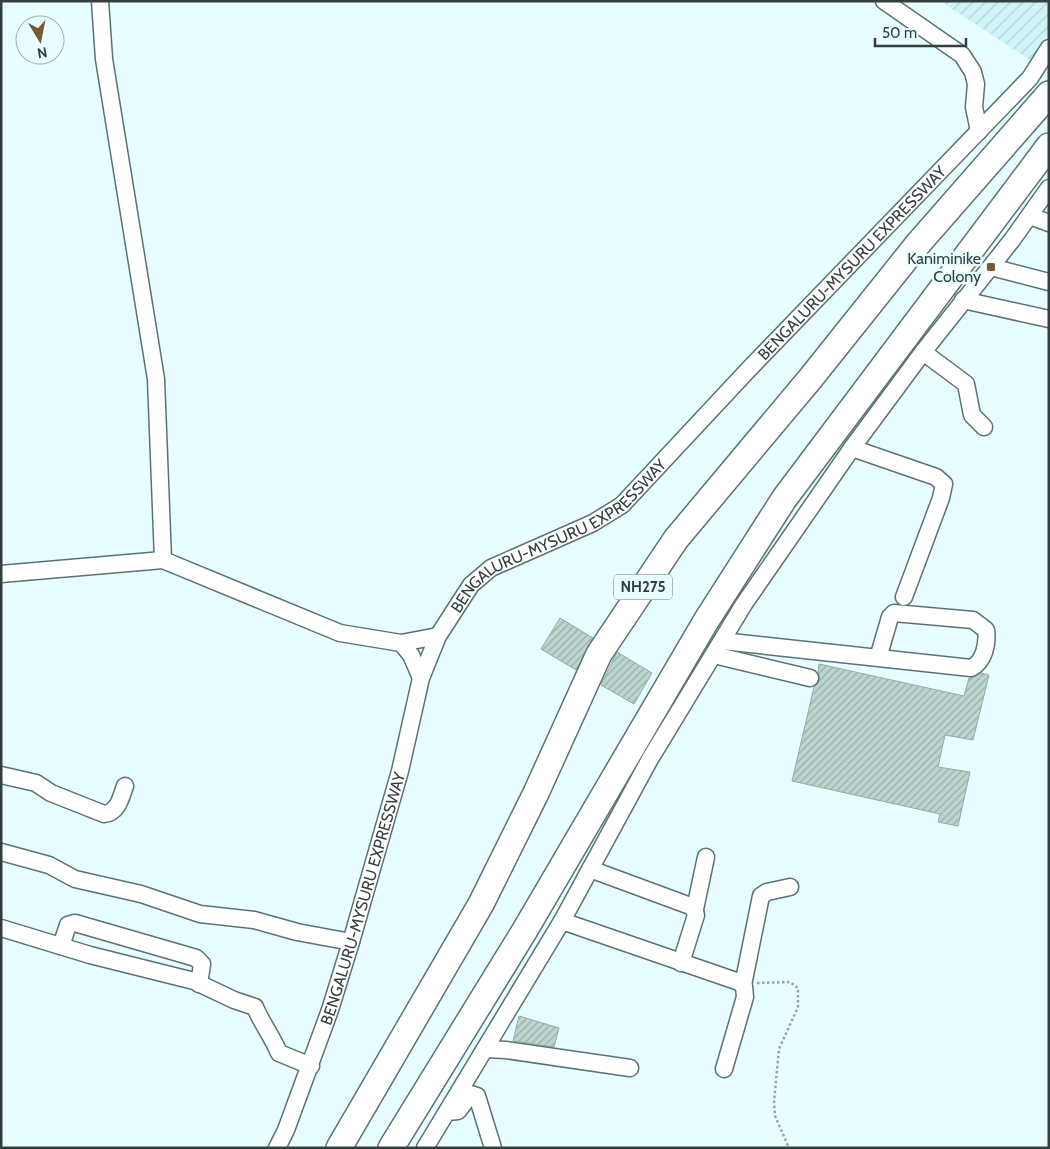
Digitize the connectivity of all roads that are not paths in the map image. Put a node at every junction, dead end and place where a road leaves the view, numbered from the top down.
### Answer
1 (100, 1) edge
2 (884, 1) edge
3 (1049, 48) edge
4 (1049, 94) edge
5 (979, 131) junction
6 (1049, 146) edge
7 (1047, 193) edge
8 (1030, 216) junction
9 (1049, 223) edge
10 (991, 267) junction
11 (1049, 282) edge
12 (963, 300) junction
13 (1049, 319) edge
14 (923, 352) junction
15 (984, 427) dead end
16 (852, 448) junction
17 (163, 560) junction
18 (1, 574) edge
19 (904, 597) dead end
20 (438, 636) junction
21 (402, 643) junction
22 (718, 648) junction
23 (878, 658) junction
24 (421, 678) junction
25 (810, 678) dead end
26 (1, 775) edge
27 (124, 786) dead end
28 (1, 852) edge
29 (706, 857) dead end
30 (590, 869) junction
31 (790, 888) dead end
32 (695, 909) junction
33 (562, 921) junction
34 (1, 928) edge
35 (351, 942) junction
36 (61, 946) junction
37 (681, 963) junction
38 (199, 984) junction
39 (743, 985) junction
40 (485, 1049) junction
41 (311, 1066) junction
42 (630, 1068) dead end
43 (724, 1069) dead end
44 (446, 1112) junction
45 (277, 1148) edge
46 (339, 1148) edge
47 (391, 1148) edge
48 (425, 1148) edge
49 (493, 1148) edge

1 - 17 street
2 - 5 street
3 - 5 street, BENGALURU-MYSURU EXPRESSWAY
4 - 46 highway, BENGALURU-MYSURU EXPRESSWAY / NH275
5 - 20 street, BENGALURU-MYSURU EXPRESSWAY
6 - 47 highway
7 - 8 street
8 - 9 street
8 - 10 street
10 - 11 street
10 - 12 street
12 - 13 street
12 - 14 street
14 - 15 street
14 - 16 street
16 - 19 street
16 - 22 street
17 - 18 street
17 - 21 street
20 - 21 street
20 - 24 street, BENGALURU-MYSURU EXPRESSWAY
21 - 24 street
22 - 23 street
22 - 25 street
22 - 30 street
23 - 23 street
24 - 35 street, BENGALURU-MYSURU EXPRESSWAY
26 - 27 street
28 - 35 street
29 - 32 street
30 - 32 street
30 - 33 street
31 - 39 street
32 - 37 street
33 - 37 street
33 - 40 street
34 - 36 street
35 - 41 street, BENGALURU-MYSURU EXPRESSWAY
36 - 38 street
36 - 38 street
37 - 39 street
38 - 41 street
39 - 43 street
40 - 42 street
40 - 44 street
41 - 45 street, BENGALURU-MYSURU EXPRESSWAY
44 - 48 street
44 - 49 street

